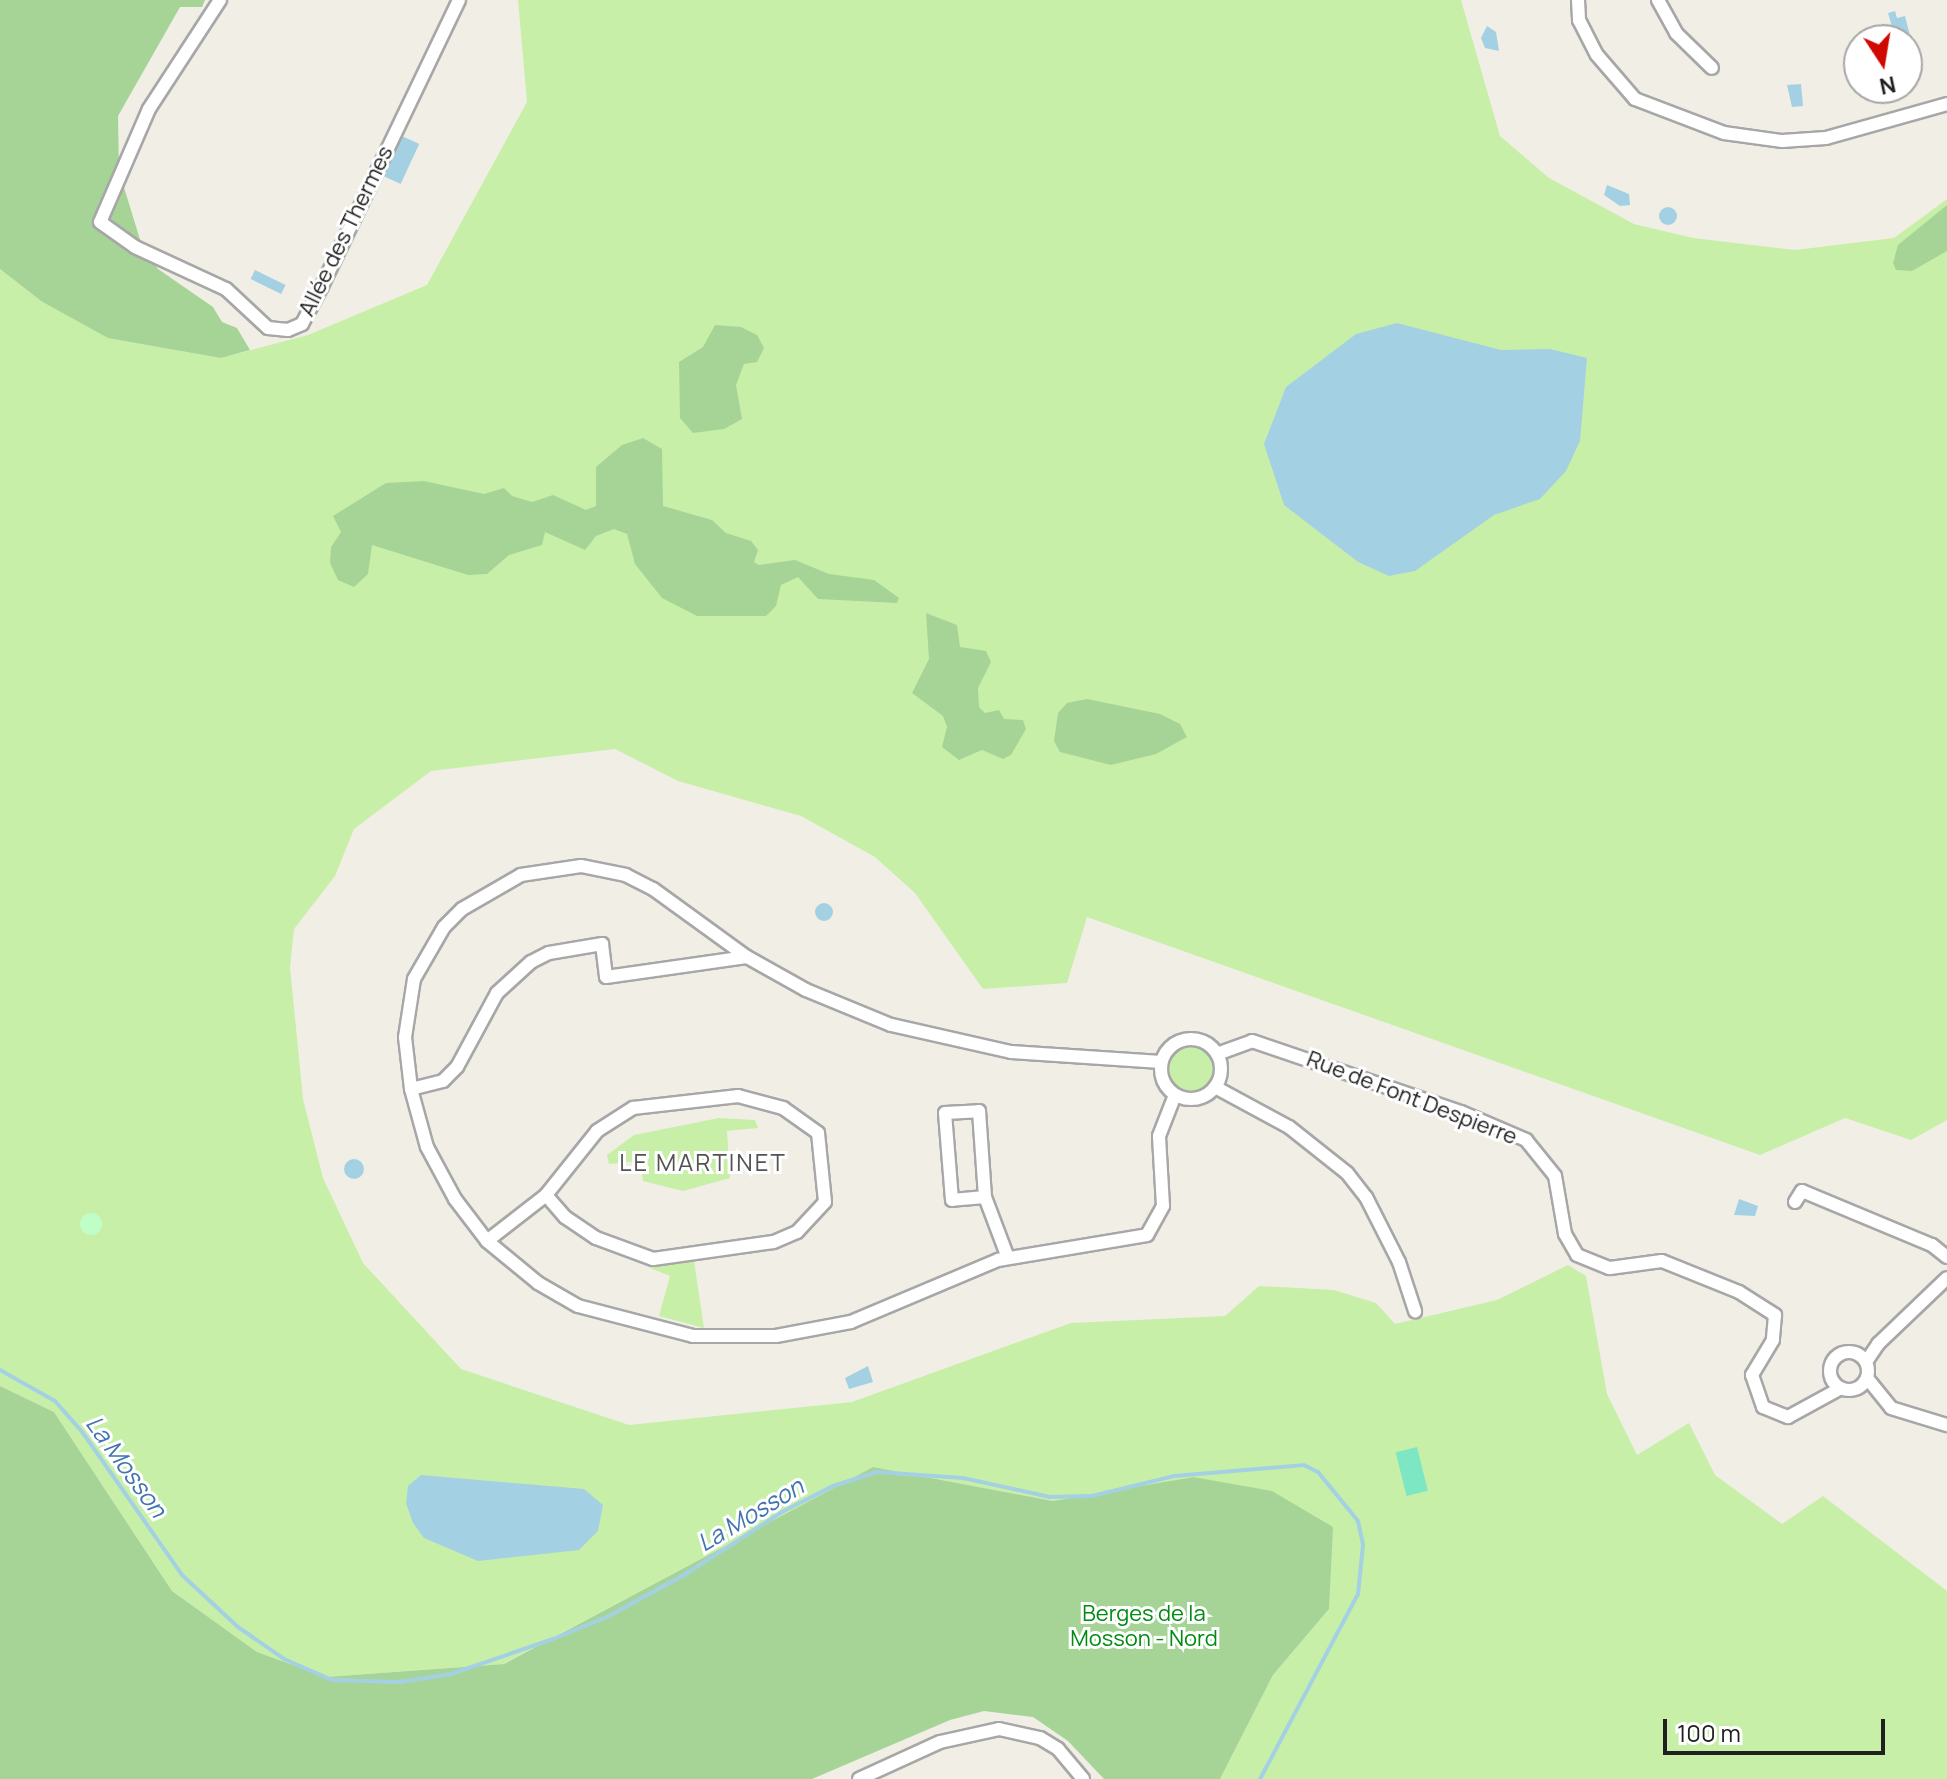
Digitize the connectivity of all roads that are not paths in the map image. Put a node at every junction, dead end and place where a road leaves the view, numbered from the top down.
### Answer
1 (220, 0) edge
2 (459, 0) edge
3 (1578, 0) edge
4 (1658, 0) edge
5 (1712, 68) dead end
6 (1947, 104) edge
7 (747, 957) junction
8 (1217, 1054) junction
9 (1161, 1062) junction
10 (1215, 1087) junction
11 (411, 1089) junction
12 (1175, 1095) junction
13 (546, 1195) junction
14 (985, 1197) junction
15 (1795, 1202) dead end
16 (487, 1241) junction
17 (1947, 1257) edge
18 (1008, 1258) junction
19 (1947, 1278) edge
20 (1415, 1311) dead end
21 (1862, 1358) junction
22 (1863, 1382) junction
23 (1836, 1384) junction
24 (1947, 1425) edge
25 (859, 1779) edge
26 (1083, 1779) edge

1 - 2 street, Allée des Thermes
3 - 6 street
4 - 5 street
7 - 9 street
7 - 11 street
7 - 11 street
8 - 9 street
8 - 10 street
8 - 23 street, Rue de Font Despierre
9 - 12 street
10 - 12 street
10 - 20 street
11 - 16 street
12 - 18 street
13 - 13 street
13 - 16 street
14 - 14 street
14 - 18 street
15 - 17 street
16 - 18 street
19 - 21 street
21 - 22 street
21 - 23 street
22 - 23 street
22 - 24 street
25 - 26 street

